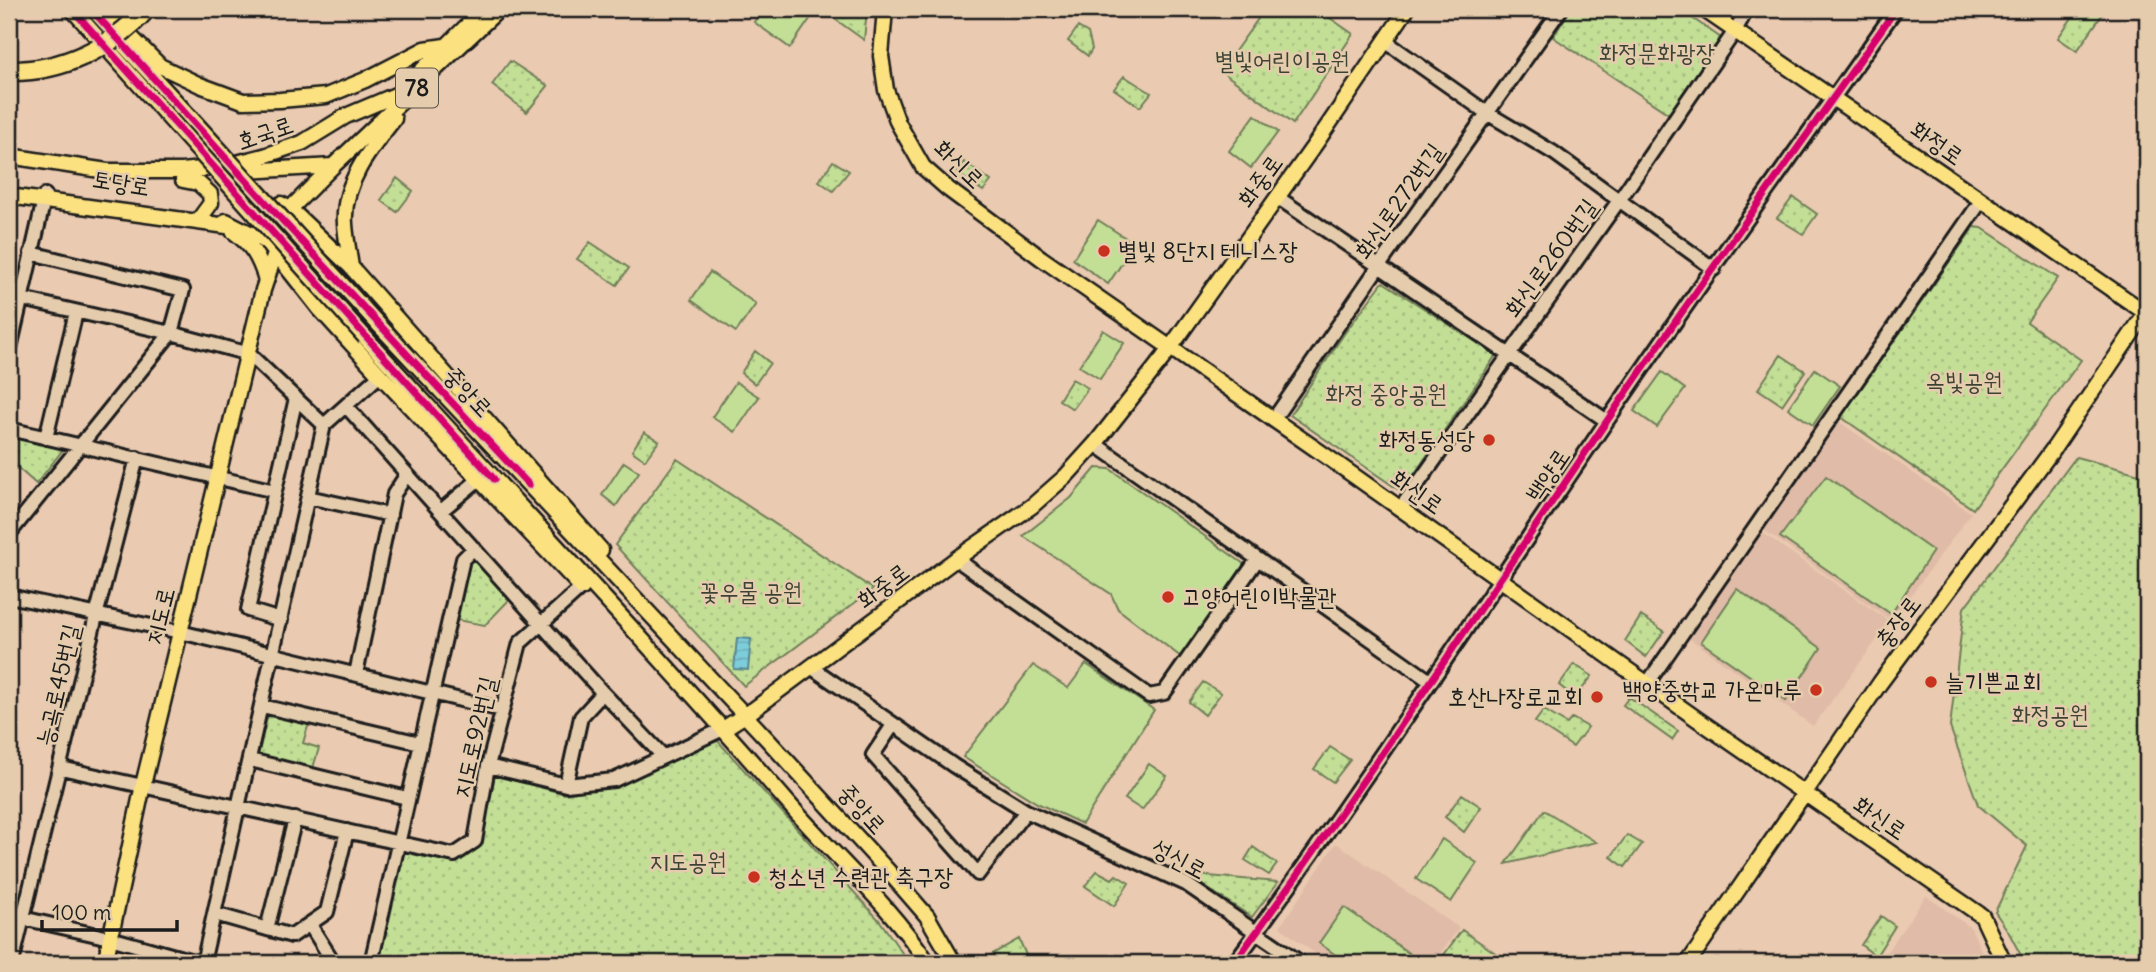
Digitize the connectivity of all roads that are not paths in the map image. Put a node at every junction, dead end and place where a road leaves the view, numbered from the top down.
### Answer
1 (72, 9) edge
2 (91, 9) edge
3 (103, 9) edge
4 (146, 9) edge
5 (484, 9) edge
6 (499, 9) edge
7 (885, 9) edge
8 (1407, 9) edge
9 (1561, 9) edge
10 (1703, 9) edge
11 (1747, 9) edge
12 (1894, 10) edge
13 (1735, 32) junction
14 (1385, 41) junction
15 (445, 46) junction
16 (9, 71) edge
17 (422, 83) junction
18 (398, 94) junction
19 (1833, 98) junction
20 (1487, 113) junction
21 (9, 156) edge
22 (9, 164) edge
23 (326, 166) junction
24 (183, 180) junction
25 (9, 189) edge
26 (9, 196) edge
27 (1277, 197) junction
28 (44, 198) junction
29 (1620, 199) junction
30 (1981, 201) junction
31 (286, 206) junction
32 (200, 218) junction
33 (275, 219) junction
34 (228, 226) junction
35 (270, 248) junction
36 (31, 253) junction
37 (1379, 266) junction
38 (351, 267) junction
39 (1714, 269) junction
40 (266, 280) junction
41 (15, 298) edge
42 (76, 312) junction
43 (2146, 312) edge
44 (171, 333) junction
45 (1170, 348) junction
46 (9, 353) edge
47 (249, 354) junction
48 (1509, 354) junction
49 (380, 375) junction
50 (296, 398) junction
51 (346, 406) junction
52 (1273, 420) junction
53 (1607, 421) junction
54 (324, 425) junction
55 (9, 429) edge
56 (46, 438) junction
57 (1095, 444) junction
58 (82, 445) junction
59 (137, 458) junction
60 (407, 474) junction
61 (219, 477) junction
62 (478, 480) junction
63 (275, 491) junction
64 (308, 497) junction
65 (1400, 509) junction
66 (441, 511) junction
67 (390, 514) junction
68 (9, 534) edge
69 (474, 548) junction
70 (956, 559) junction
71 (1257, 560) junction
72 (1501, 580) junction
73 (581, 588) junction
74 (9, 596) edge
75 (96, 616) junction
76 (281, 620) junction
77 (541, 624) junction
78 (180, 632) junction
79 (637, 634) junction
80 (671, 636) junction
81 (274, 655) junction
82 (811, 667) junction
83 (356, 674) junction
84 (1430, 681) junction
85 (1647, 684) junction
86 (432, 692) junction
87 (603, 693) junction
88 (262, 706) junction
89 (502, 710) junction
90 (744, 716) junction
91 (893, 725) junction
92 (723, 729) junction
93 (420, 743) junction
94 (663, 755) junction
95 (250, 760) junction
96 (488, 766) junction
97 (61, 768) junction
98 (143, 785) junction
99 (566, 785) junction
100 (1804, 794) junction
101 (407, 798) junction
102 (240, 807) junction
103 (1026, 811) junction
104 (295, 819) junction
105 (346, 831) junction
106 (397, 843) junction
107 (215, 914) junction
108 (9, 915) edge
109 (23, 918) junction
110 (310, 925) junction
111 (267, 929) junction
112 (1257, 932) junction
113 (110, 938) junction
114 (9, 939) edge
115 (12, 963) edge
116 (105, 963) edge
117 (201, 963) edge
118 (334, 963) edge
119 (371, 963) edge
120 (928, 963) edge
121 (954, 963) edge
122 (1234, 963) edge
123 (1301, 963) edge
124 (1688, 963) edge
125 (2004, 963) edge

1 - 79 main road, 중앙로, bridge
2 - 80 main road, 중앙로, bridge
3 - 15 main road
4 - 16 highway, bridge
5 - 15 main road, 호국로 / 78
6 - 17 main road, 78
7 - 45 main road, 화신로
8 - 14 main road, 화중로
9 - 20 street, 화신로272번길
10 - 13 main road, 화정로
11 - 13 street, 화신로260번길
12 - 19 street, 백양로
13 - 19 main road, 화정로
13 - 29 street, 화신로260번길
14 - 20 street
14 - 27 main road, 화중로
15 - 18 main road, 호국로 / 78
17 - 23 main road, 78
17 - 38 main road
18 - 21 main road, 호국로 / 78
18 - 23 main road, 호국로
19 - 30 main road, 화정로
19 - 39 street, 백양로
20 - 29 street
20 - 37 street, 화신로272번길
22 - 24 main road, 호국로
23 - 24 main road, 호국로
23 - 31 main road, 지도로
24 - 32 main road
25 - 28 main road, 토당로
26 - 28 main road, 토당로
27 - 37 street
27 - 45 main road, 화중로
28 - 32 main road, 토당로
28 - 34 main road, 토당로
28 - 36 street
29 - 39 street
29 - 48 street, 화신로260번길
30 - 43 main road, 화정로
30 - 85 street
31 - 33 main road, 토당로
31 - 34 main road, 토당로
31 - 35 main road, 지도로
31 - 38 main road
32 - 34 main road, 토당로
33 - 34 main road, 토당로
33 - 35 main road, 지도로
34 - 35 main road, 토당로
34 - 40 main road
35 - 40 main road, 지도로
35 - 49 main road
36 - 41 street
36 - 44 street
37 - 48 street
37 - 52 street, 화신로272번길
38 - 80 main road
39 - 53 street, 백양로
40 - 47 main road, 지도로
41 - 42 street
41 - 46 street
42 - 44 street
42 - 56 street
43 - 100 main road, 충장로
44 - 47 street
44 - 58 street
45 - 52 main road, 화신로
45 - 57 main road, 화중로
47 - 50 street
47 - 61 main road, 지도로
48 - 53 street
48 - 65 street, 화신로260번길
49 - 51 street
49 - 62 main road
50 - 54 street
50 - 63 street
51 - 54 street
51 - 60 street
52 - 65 main road, 화신로
53 - 72 street, 백양로
54 - 64 street
55 - 56 street
56 - 58 street
57 - 70 main road, 화중로
57 - 71 street
58 - 59 street
58 - 68 street
59 - 61 street
59 - 75 street, 능곡로45번길
60 - 66 street
60 - 67 street
61 - 63 street
61 - 78 main road, 지도로
62 - 66 street
62 - 73 main road
63 - 76 street
64 - 67 street
64 - 76 street
65 - 72 main road, 화신로
66 - 69 street
67 - 83 street
69 - 77 street
69 - 86 street
70 - 71 street
70 - 82 main road, 화중로
71 - 84 street
72 - 84 street, 백양로
72 - 85 main road, 화신로
73 - 77 street, 지도로92번길
73 - 79 main road
74 - 75 street
75 - 78 street
75 - 97 street, 능곡로45번길
76 - 81 street
77 - 87 street
77 - 89 street, 지도로92번길
78 - 81 street
78 - 98 main road, 지도로
79 - 92 main road, 중앙로
80 - 90 main road, 중앙로
81 - 83 street
81 - 88 street
82 - 90 main road, 화중로
82 - 91 street, 성신로
83 - 86 street
84 - 112 street, 백양로
85 - 100 main road, 화신로
86 - 89 street
86 - 93 street
87 - 94 street
87 - 99 street
88 - 93 street
88 - 95 street
89 - 96 street, 지도로92번길
90 - 92 main road, 화중로
90 - 121 main road, 중앙로
91 - 103 street, 성신로
91 - 103 street
92 - 94 street
92 - 120 main road, 중앙로
93 - 101 street
94 - 99 street
95 - 101 street
95 - 102 street
96 - 99 street
96 - 106 street, 지도로92번길
97 - 98 street, 지도로92번길
97 - 109 street, 능곡로45번길
98 - 102 street, 지도로92번길
98 - 113 main road, 지도로
100 - 124 main road, 충장로
100 - 125 main road, 화신로
101 - 106 street
102 - 104 street, 지도로92번길
102 - 107 street
103 - 112 street, 성신로
104 - 105 street, 지도로92번길
104 - 111 street
105 - 106 street, 지도로92번길
105 - 110 street
106 - 119 street
107 - 111 street
107 - 117 street
108 - 109 street
109 - 113 street
109 - 114 street
109 - 115 street, 능곡로45번길
110 - 111 street
110 - 118 street
112 - 122 street, 백양로
112 - 123 street, 성신로
113 - 116 main road, 지도로
113 - 117 street

